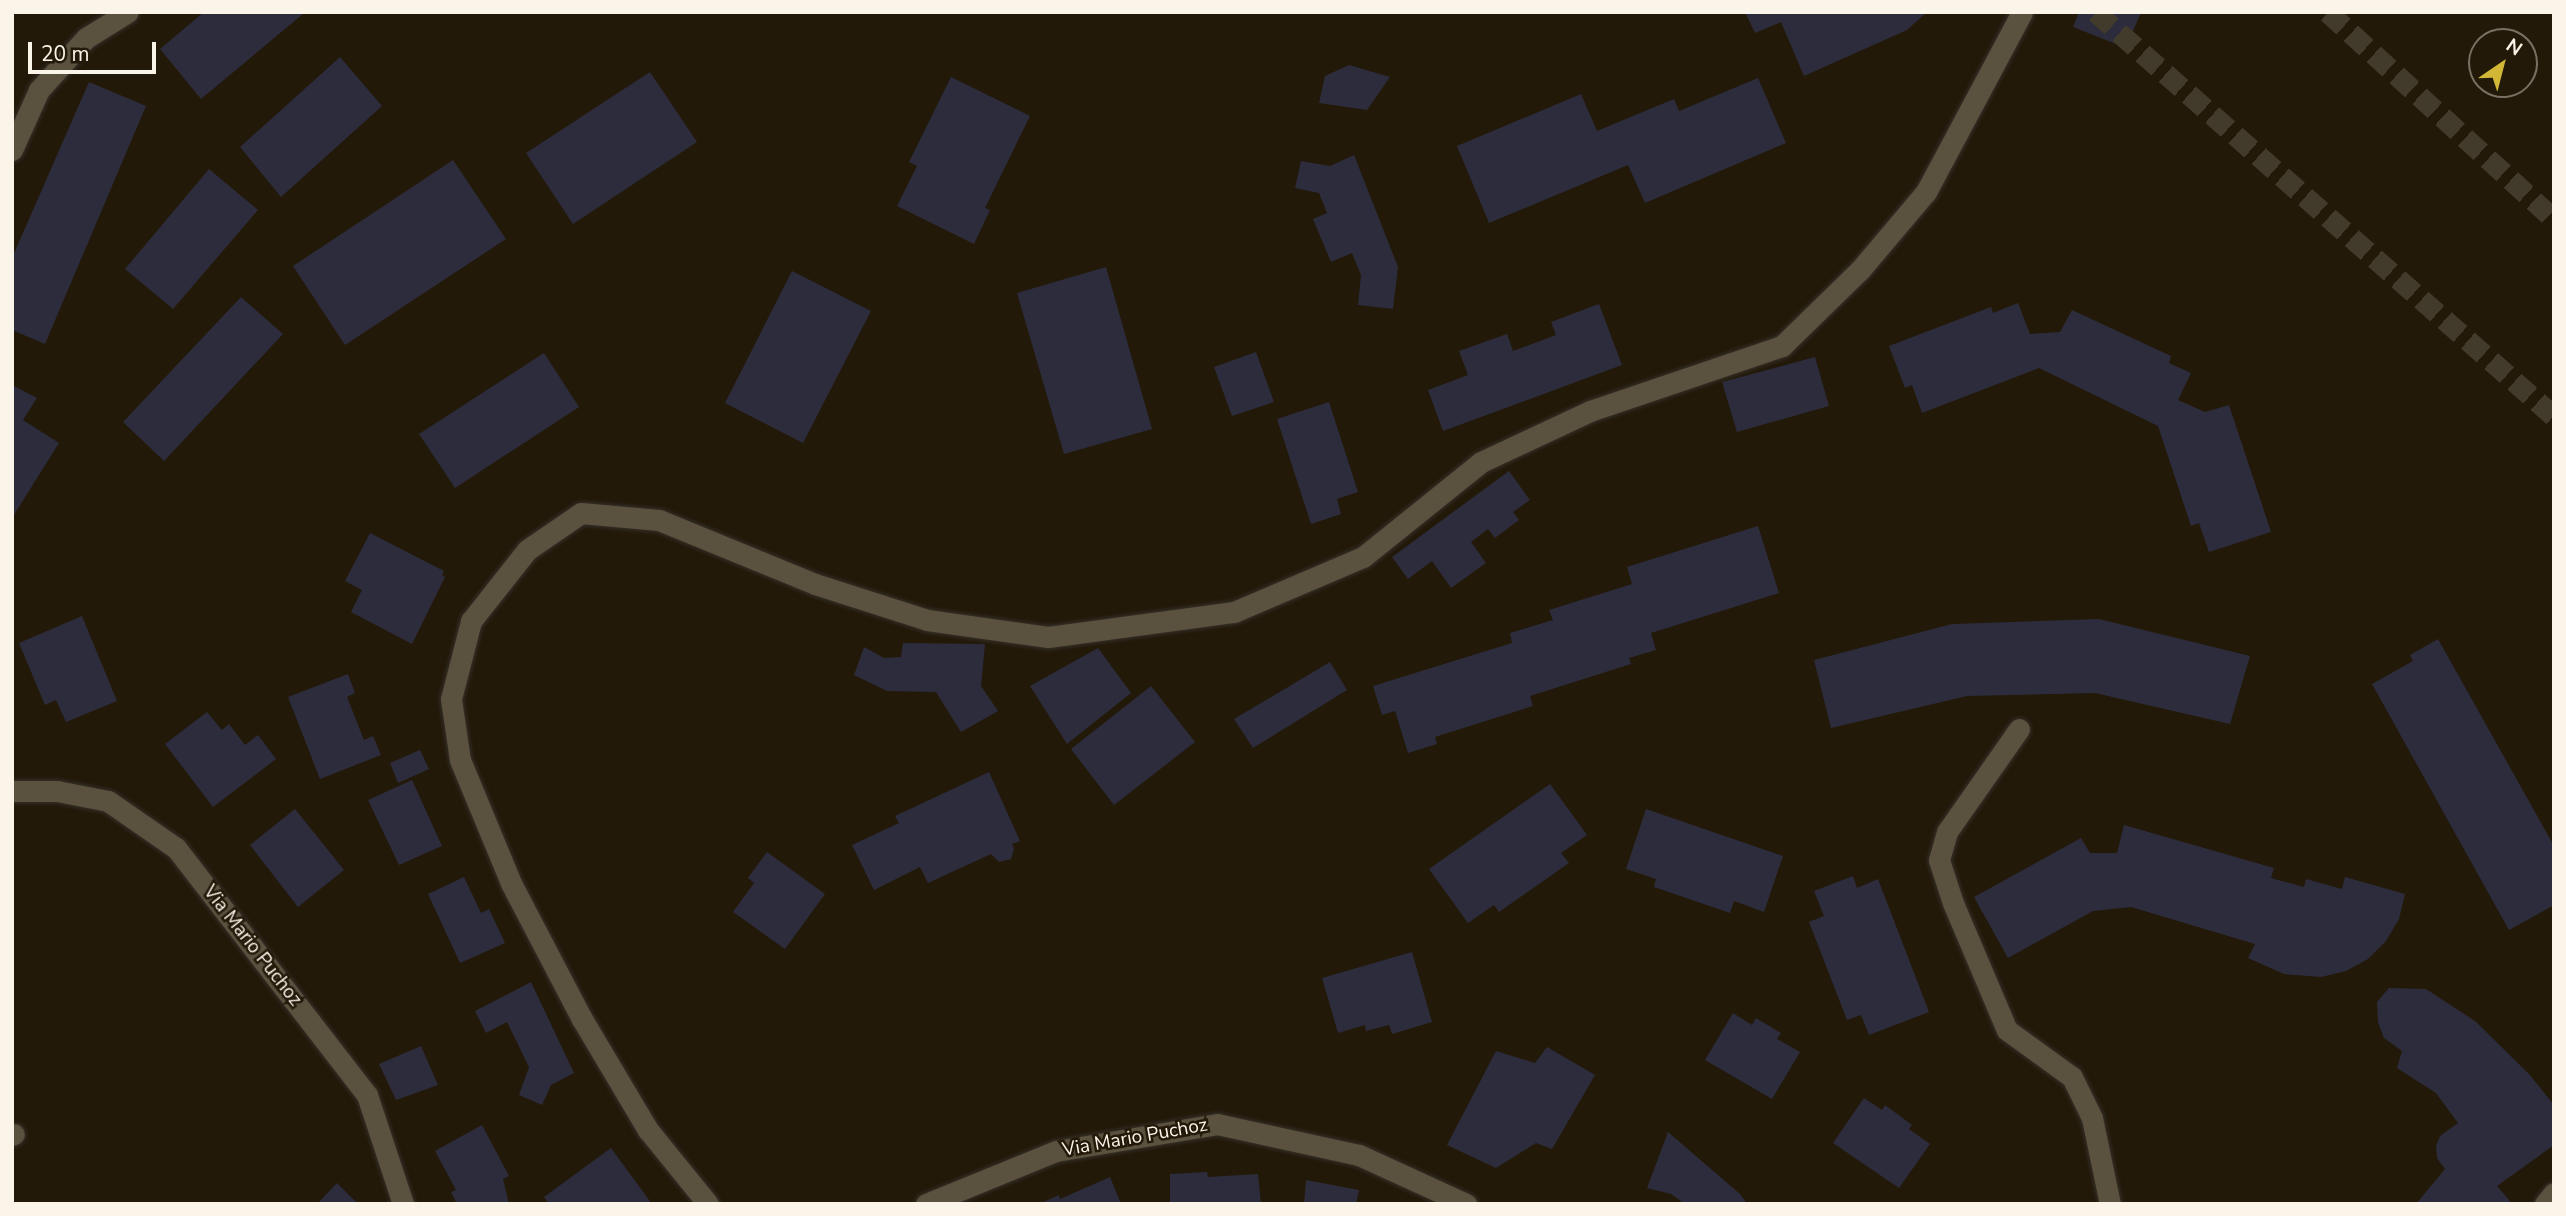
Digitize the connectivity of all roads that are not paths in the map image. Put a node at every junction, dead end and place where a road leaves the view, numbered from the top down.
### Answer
1 (128, 12) edge
2 (2022, 12) edge
3 (12, 150) edge
4 (2020, 729) dead end
5 (12, 791) edge
6 (2554, 1193) edge
7 (403, 1204) edge
8 (708, 1204) edge
9 (926, 1204) edge
10 (1466, 1204) edge
11 (2110, 1204) edge
12 (2545, 1204) edge

1 - 3 street
2 - 8 street
4 - 11 street
5 - 7 street, Via Mario Puchoz
6 - 12 street
9 - 10 street, Via Mario Puchoz

